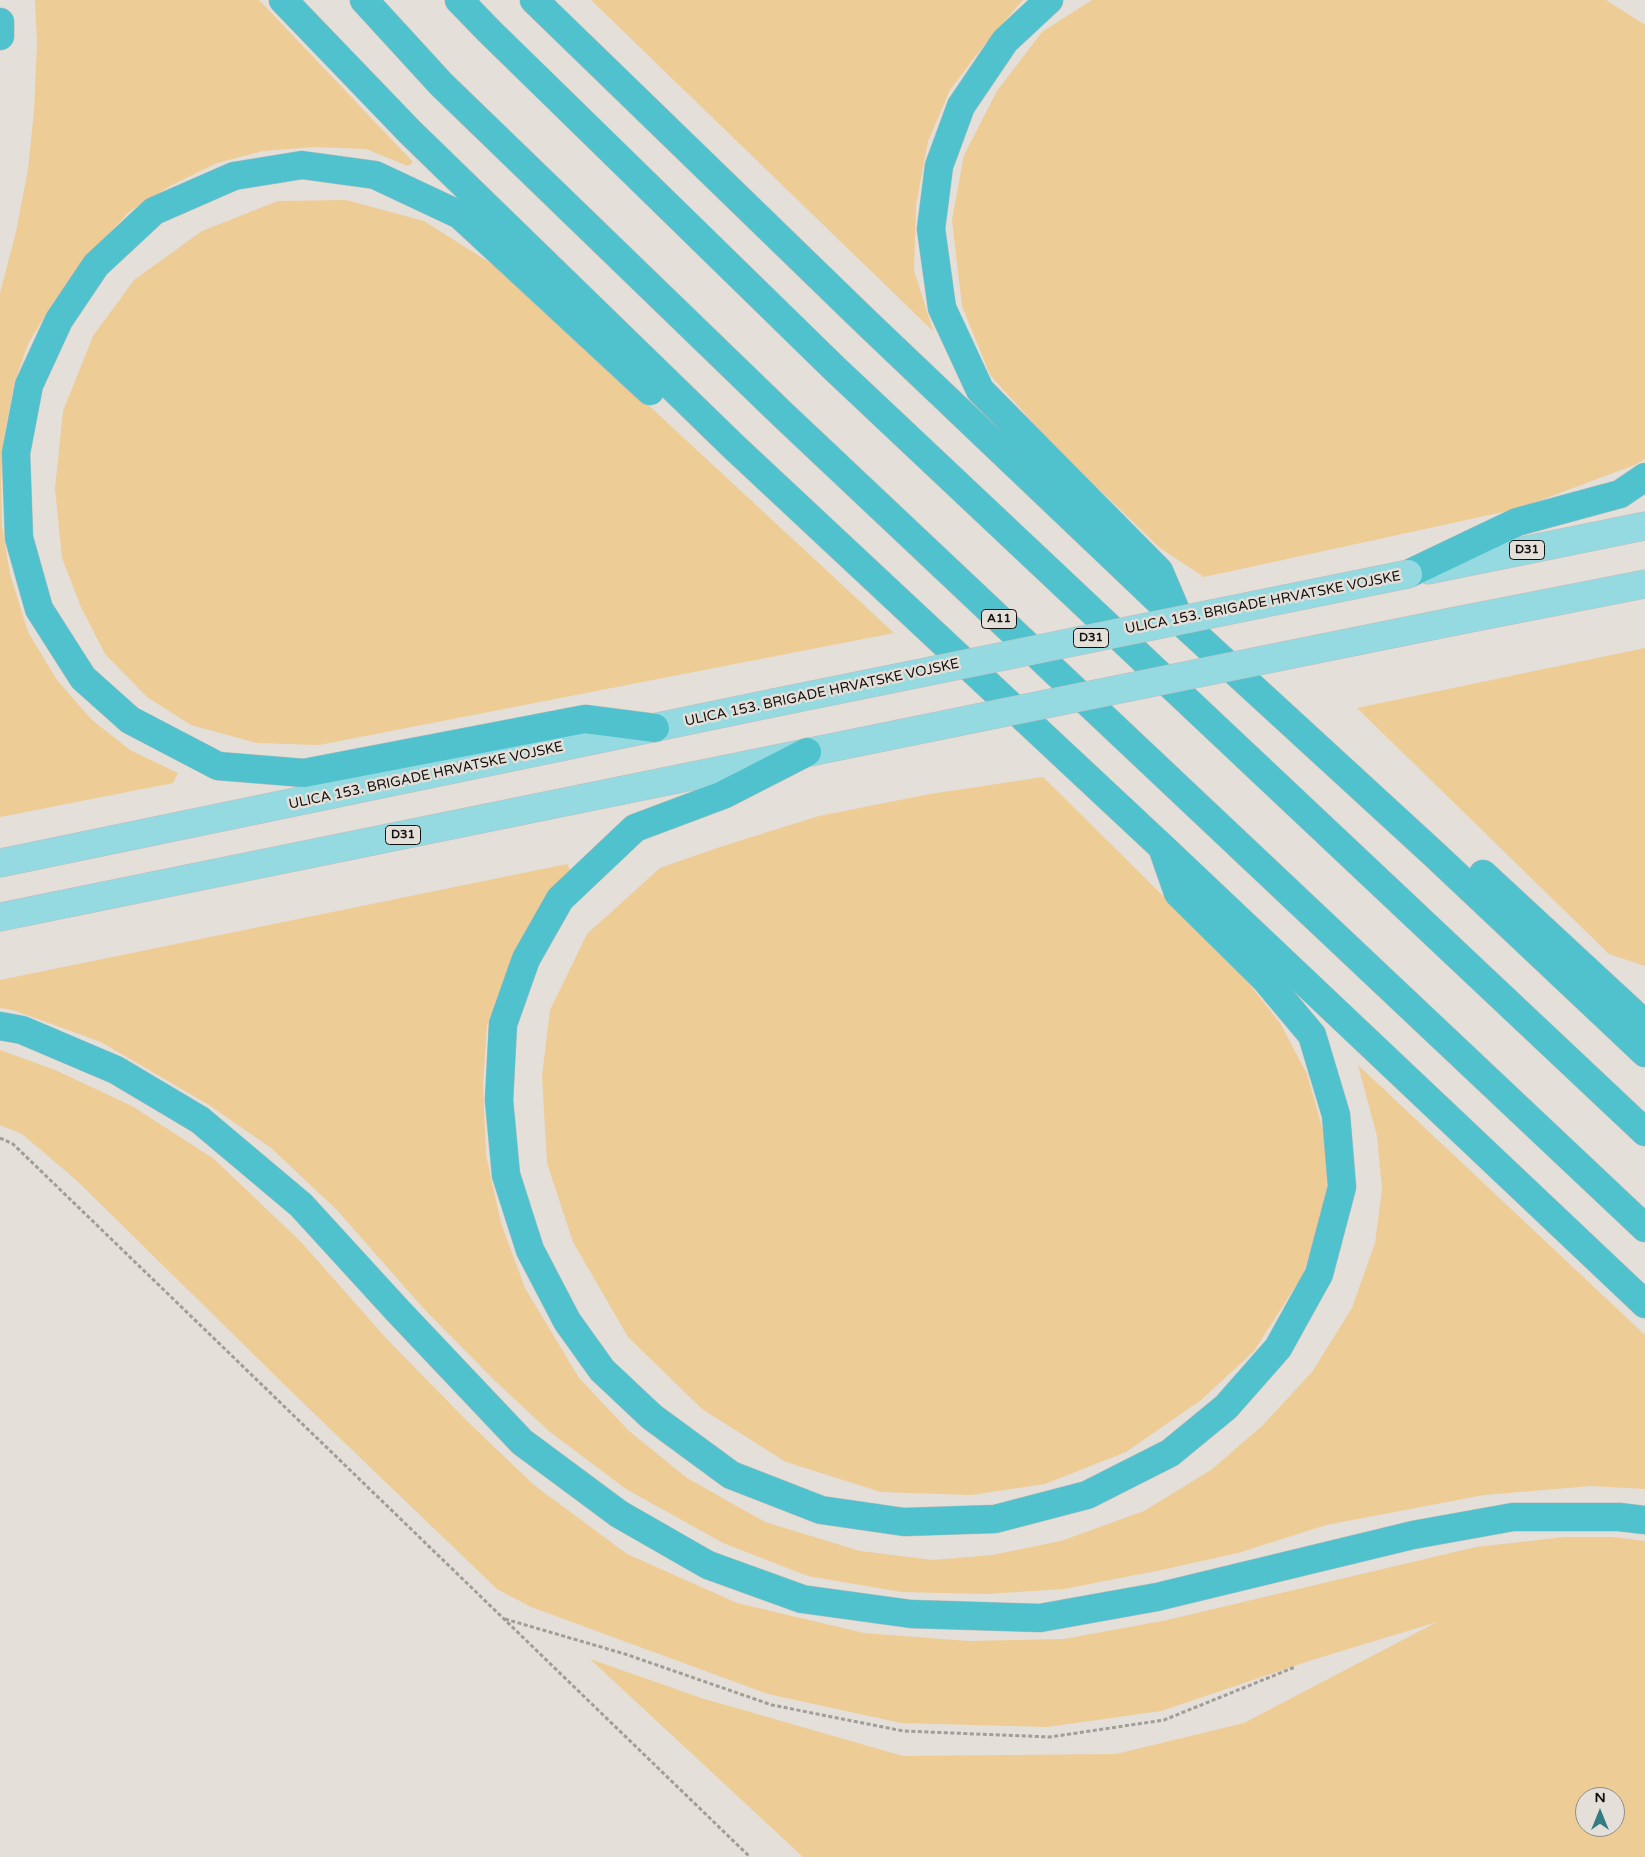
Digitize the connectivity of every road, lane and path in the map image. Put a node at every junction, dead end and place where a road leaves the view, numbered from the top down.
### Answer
1 (283, 0) edge
2 (364, 0) edge
3 (459, 0) edge
4 (534, 0) edge
5 (1049, 0) edge
6 (0, 22) edge
7 (0, 36) edge
8 (733, 446) junction
9 (1645, 477) edge
10 (1645, 526) edge
11 (1408, 574) junction
12 (1645, 584) edge
13 (1179, 620) junction
14 (655, 728) junction
15 (806, 752) junction
16 (1162, 847) junction
17 (1435, 855) junction
18 (0, 863) edge
19 (0, 917) edge
20 (1645, 1024) edge
21 (0, 1026) edge
22 (1645, 1053) edge
23 (1645, 1132) edge
24 (0, 1138) edge
25 (1645, 1228) edge
26 (1645, 1304) edge
27 (1645, 1520) edge
28 (504, 1619) junction
29 (1295, 1667) dead end
30 (750, 1857) edge

1 - 8 highway
2 - 25 highway, A11
3 - 23 highway
4 - 13 highway
5 - 13 highway
6 - 7 highway
8 - 14 highway
8 - 16 highway
9 - 11 highway
10 - 11 main road, ULICA 153. BRIGADE HRVATSKE VOJSKE / D31
11 - 14 main road, ULICA 153. BRIGADE HRVATSKE VOJSKE / D31, bridge
12 - 15 main road, D31, bridge
13 - 17 highway
14 - 18 main road, ULICA 153. BRIGADE HRVATSKE VOJSKE / D31
15 - 16 highway
15 - 19 main road, D31
16 - 26 highway
17 - 20 highway
17 - 22 highway
21 - 27 highway
24 - 28 path
28 - 29 path
28 - 30 path

